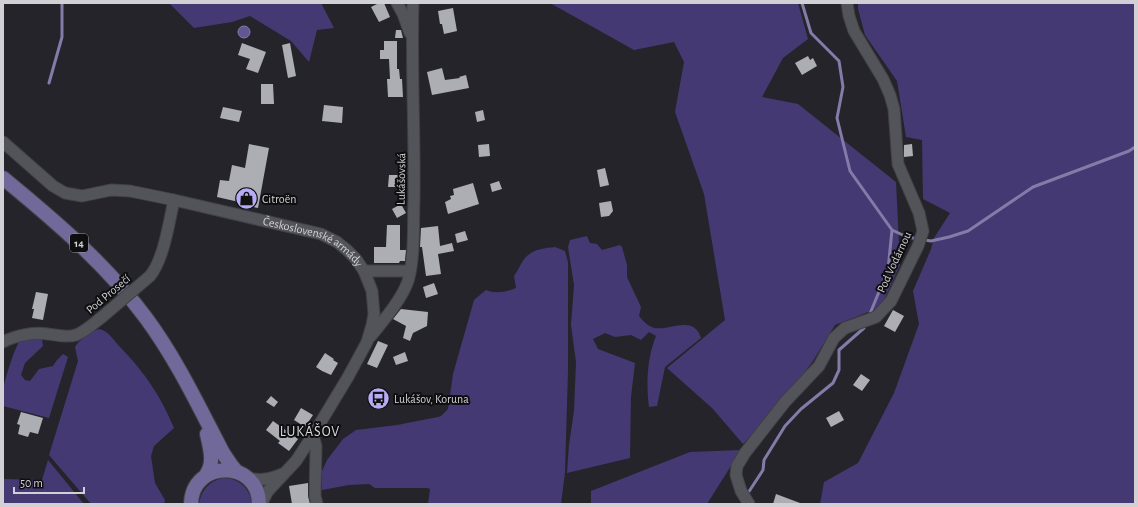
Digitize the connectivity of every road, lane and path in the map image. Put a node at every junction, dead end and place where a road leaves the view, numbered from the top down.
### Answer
1 (397, 3) edge
2 (413, 3) edge
3 (847, 3) edge
4 (412, 39) junction
5 (3, 142) edge
6 (3, 178) edge
7 (174, 200) junction
8 (364, 271) junction
9 (409, 271) junction
10 (3, 342) edge
11 (367, 342) junction
12 (198, 407) junction
13 (313, 435) junction
14 (286, 472) junction
15 (206, 475) junction
16 (243, 475) junction
17 (191, 504) edge
18 (260, 504) edge
19 (317, 504) edge
20 (749, 504) edge

1 - 4 street
2 - 4 street, Lukášovská
3 - 20 street, Pod Vodárnou
4 - 9 street, Lukášovská
5 - 7 street, Československé armády
6 - 12 main road, 14
7 - 8 street, Československé armády
7 - 10 street, Pod Prosečí, bridge
8 - 9 street
8 - 11 street, Československé armády
9 - 11 street, Lukášovská
11 - 13 street, Československé armády
12 - 15 main road, 14
12 - 16 main road, 14
13 - 14 street, Československé armády
13 - 19 street
14 - 16 street, Československé armády
14 - 18 street, Československé armády
15 - 16 main road, Československé armády
15 - 17 main road, 14
16 - 18 main road, Československé armády / 14

